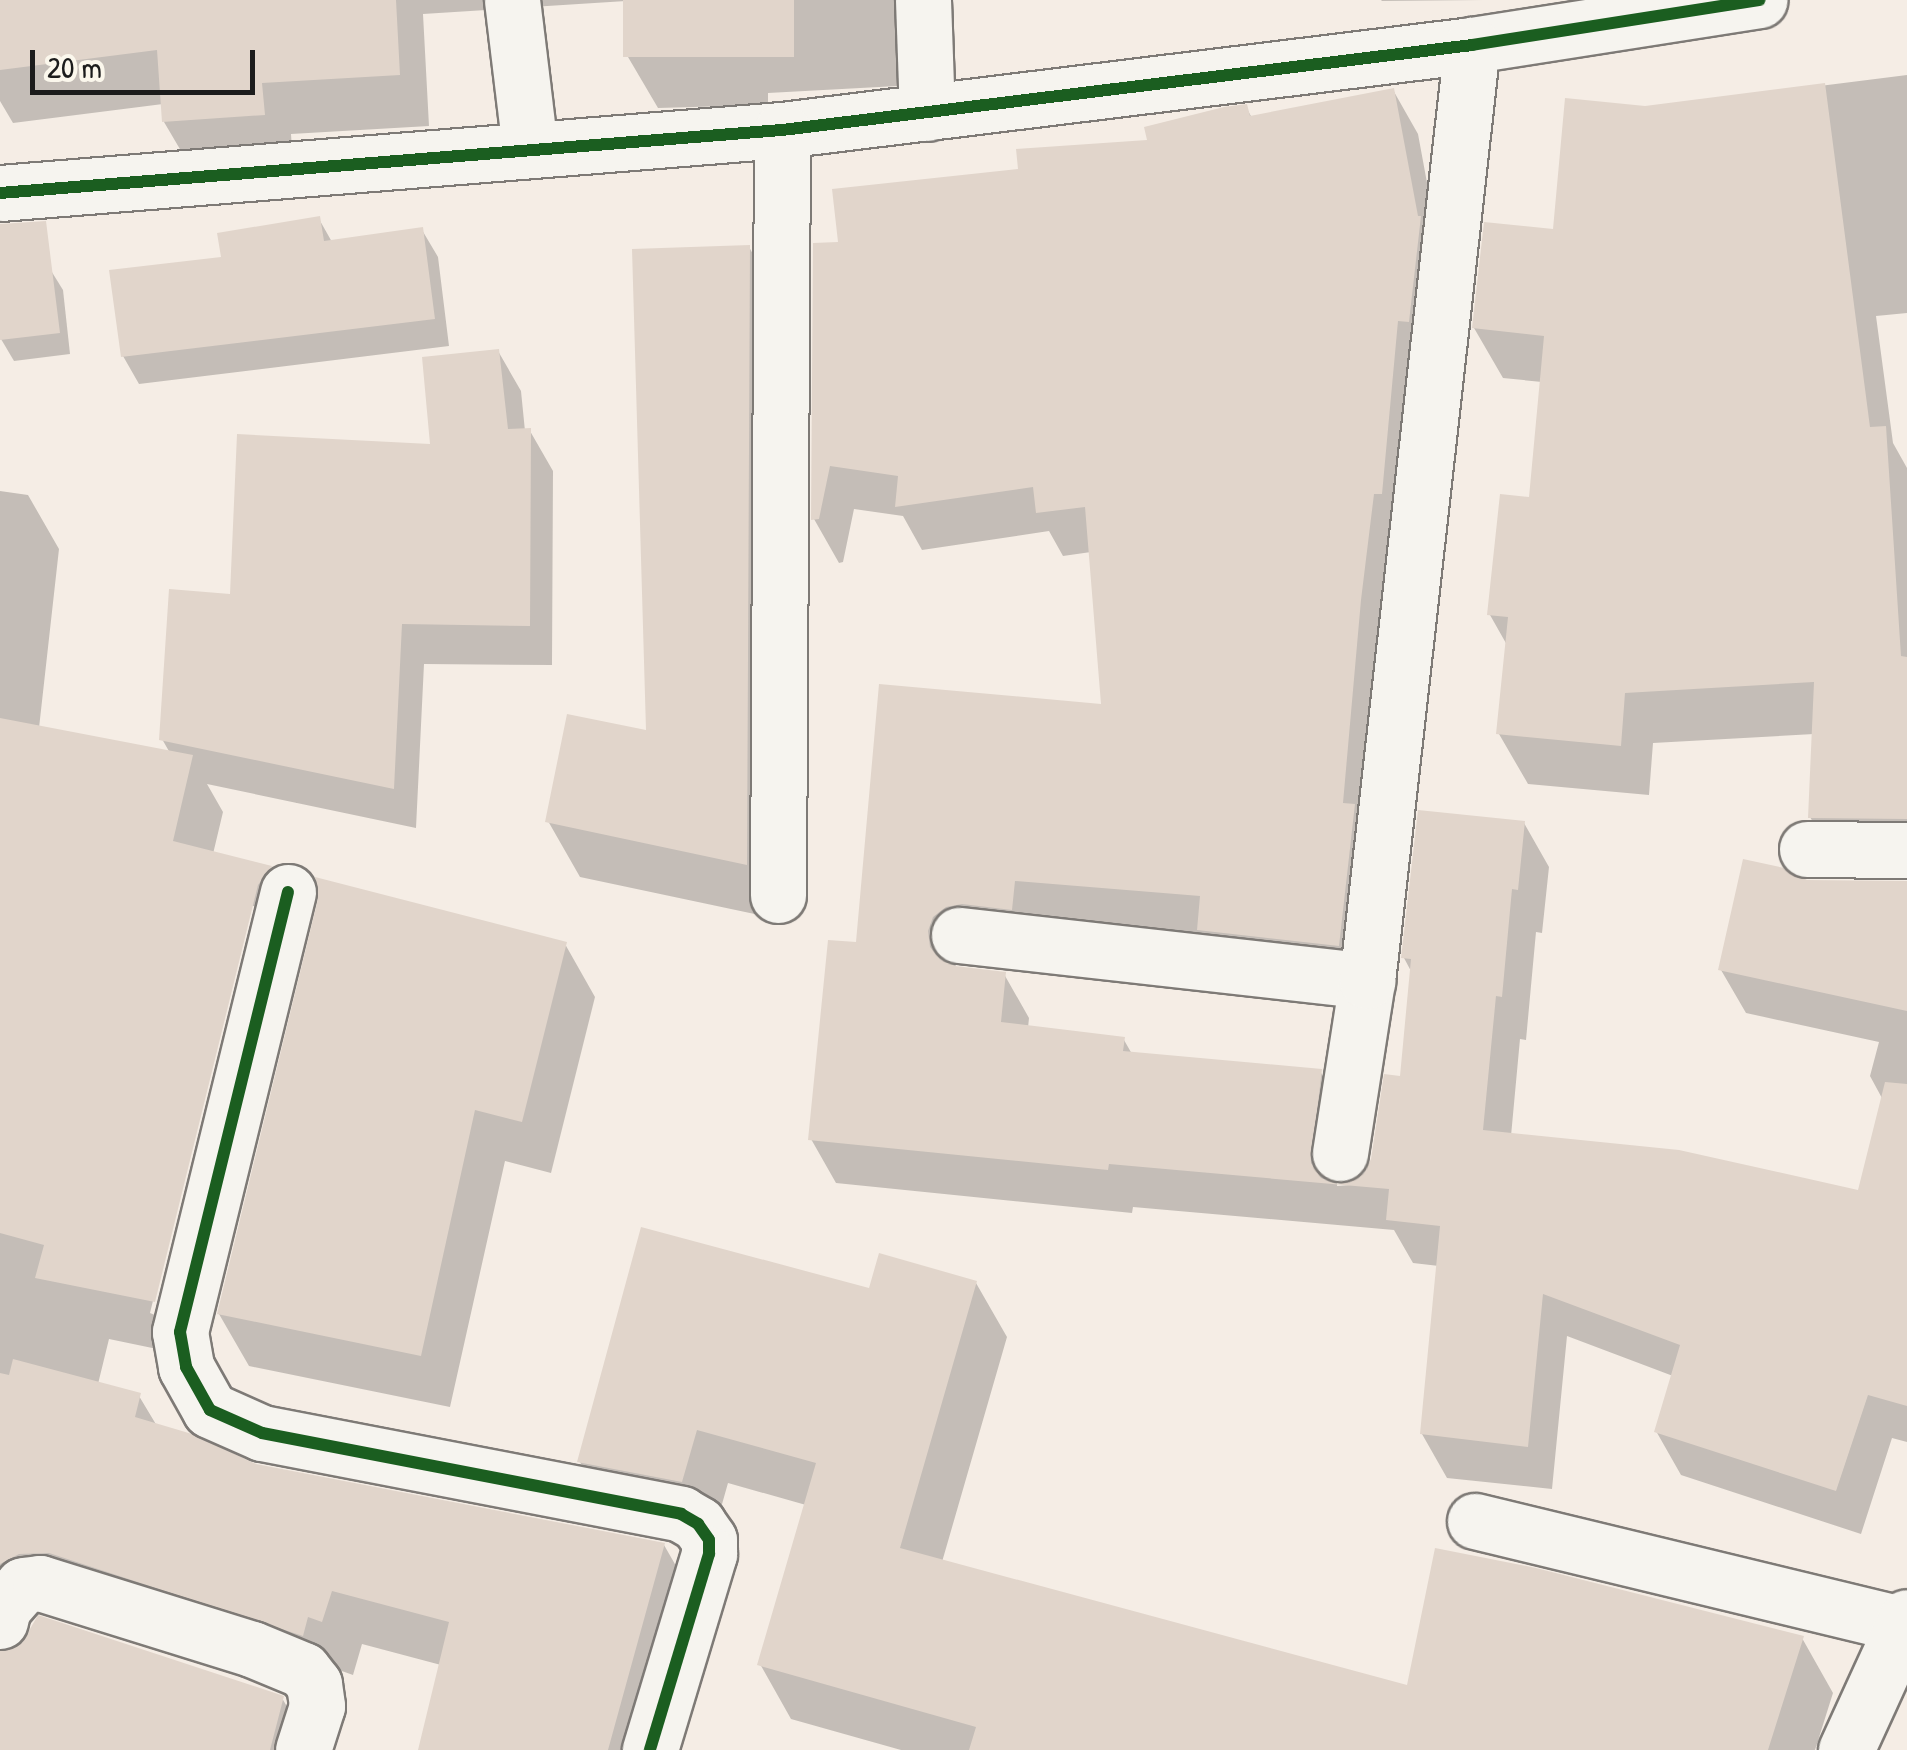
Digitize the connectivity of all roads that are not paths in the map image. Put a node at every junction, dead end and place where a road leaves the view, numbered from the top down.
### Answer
1 (512, 0) edge
2 (923, 0) edge
3 (1734, 3) edge
4 (1472, 45) junction
5 (927, 113) junction
6 (782, 130) junction
7 (530, 148) junction
8 (0, 194) edge
9 (1807, 849) dead end
10 (1907, 850) edge
11 (288, 892) dead end
12 (778, 895) dead end
13 (959, 935) dead end
14 (1367, 981) junction
15 (1340, 1153) dead end
16 (1475, 1520) dead end
17 (0, 1621) edge
18 (1906, 1621) edge
19 (303, 1750) edge
20 (650, 1750) edge
21 (1846, 1750) edge

1 - 7 street
2 - 5 street
3 - 4 street
4 - 5 street
4 - 14 street
5 - 6 street
6 - 7 street
6 - 12 street
7 - 8 street
9 - 10 street
11 - 20 street
13 - 14 street
14 - 15 street
16 - 18 street
17 - 19 street
18 - 21 street

